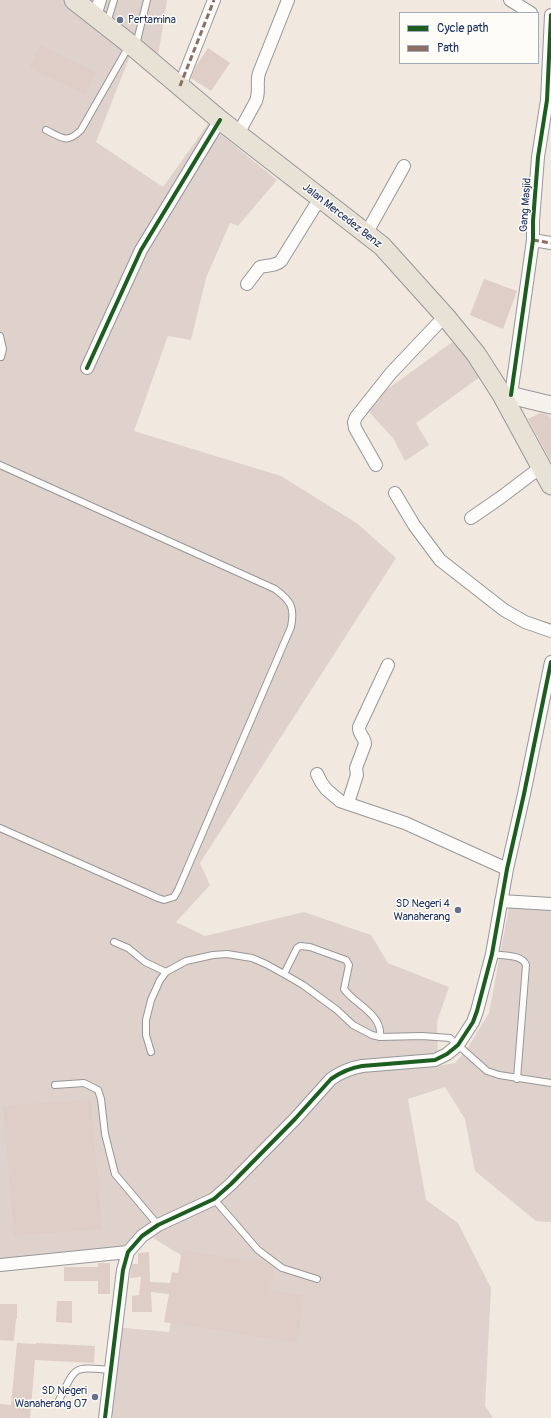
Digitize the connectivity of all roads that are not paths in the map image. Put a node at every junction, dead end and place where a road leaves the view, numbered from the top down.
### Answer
1 (74, 0) edge
2 (114, 0) edge
3 (147, 0) edge
4 (214, 0) edge
5 (288, 0) edge
6 (510, 0) edge
7 (529, 12) edge
8 (100, 14) edge
9 (539, 17) edge
10 (551, 22) edge
11 (132, 46) junction
12 (180, 86) junction
13 (220, 120) junction
14 (46, 130) dead end
15 (238, 134) junction
16 (404, 166) dead end
17 (320, 198) junction
18 (366, 234) junction
19 (533, 240) junction
20 (551, 243) edge
21 (247, 284) dead end
22 (445, 316) junction
23 (0, 336) edge
24 (1, 357) edge
25 (87, 368) dead end
26 (506, 394) junction
27 (551, 405) edge
28 (376, 466) dead end
29 (1, 467) edge
30 (541, 467) junction
31 (551, 485) edge
32 (395, 493) dead end
33 (471, 518) dead end
34 (551, 631) edge
35 (551, 662) edge
36 (388, 666) dead end
37 (318, 774) dead end
38 (348, 803) junction
39 (0, 828) edge
40 (507, 869) junction
41 (502, 901) junction
42 (551, 904) edge
43 (114, 942) dead end
44 (492, 954) junction
45 (166, 972) junction
46 (284, 974) junction
47 (380, 1037) junction
48 (458, 1045) junction
49 (151, 1052) dead end
50 (517, 1079) junction
51 (551, 1084) edge
52 (55, 1085) dead end
53 (214, 1199) junction
54 (158, 1225) junction
55 (128, 1252) junction
56 (0, 1266) edge
57 (317, 1279) dead end
58 (111, 1370) junction
59 (59, 1400) dead end
60 (105, 1418) edge

1 - 8 main road, Jalan Mercedez Benz
2 - 8 lane
3 - 11 lane
4 - 12 street
5 - 15 street
6 - 7 street
8 - 11 main road, Jalan Mercedez Benz
9 - 10 street
10 - 19 street, Gang Masjid
11 - 12 main road, Jalan Mercedez Benz
11 - 14 lane
12 - 13 main road, Jalan Mercedez Benz
13 - 15 main road, Jalan Mercedez Benz
13 - 25 street
15 - 17 main road, Jalan Mercedez Benz
16 - 18 street
17 - 18 main road, Jalan Mercedez Benz
17 - 21 street
18 - 22 main road, Jalan Mercedez Benz
19 - 20 street
19 - 26 street, Gang Masjid
22 - 26 main road, Jalan Mercedez Benz
22 - 28 street
23 - 24 lane
26 - 27 street
26 - 30 main road, Jalan Mercedez Benz
29 - 39 lane
30 - 31 main road, Jalan Mercedez Benz
30 - 33 street
32 - 34 street
35 - 40 street
36 - 38 street
37 - 38 street
38 - 40 street
40 - 41 street
41 - 42 street
41 - 44 street
43 - 45 lane
44 - 48 street
44 - 50 lane
45 - 46 lane
45 - 49 lane
46 - 47 lane
46 - 47 lane
47 - 48 lane
48 - 50 lane
48 - 53 street
50 - 51 lane
52 - 54 lane
53 - 54 street
53 - 57 lane
54 - 55 street
55 - 56 street
55 - 58 street
58 - 59 lane
58 - 60 street

